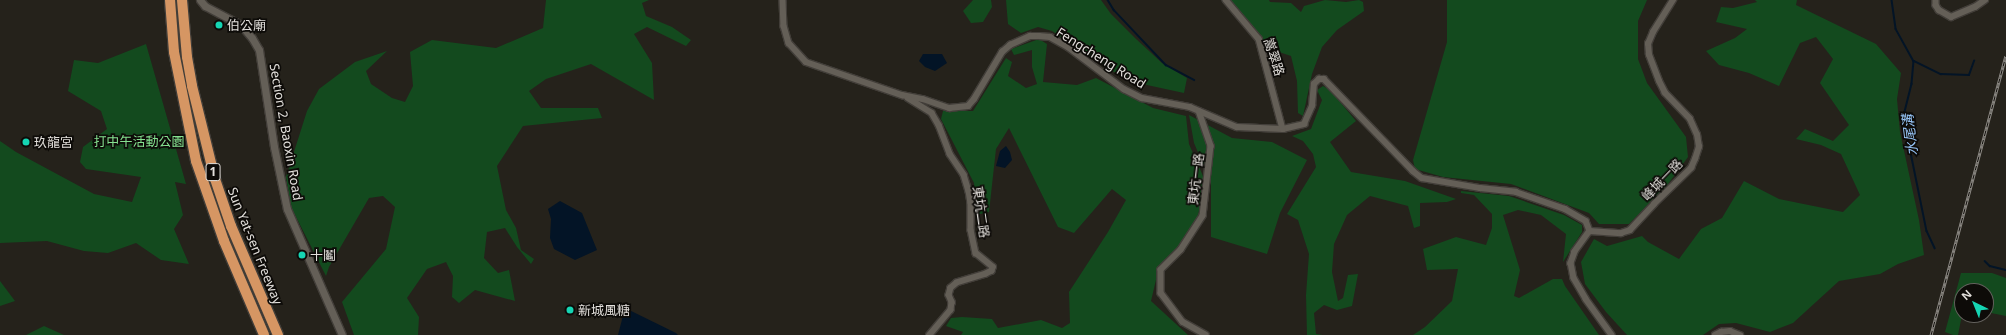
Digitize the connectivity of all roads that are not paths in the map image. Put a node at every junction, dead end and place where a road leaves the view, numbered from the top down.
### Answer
1 (170, 0) edge
2 (182, 0) edge
3 (200, 0) edge
4 (783, 0) edge
5 (1226, 0) edge
6 (1673, 0) edge
7 (1936, 0) edge
8 (1985, 0) edge
9 (902, 95) junction
10 (1199, 111) junction
11 (1283, 129) junction
12 (1590, 231) junction
13 (264, 335) edge
14 (278, 335) edge
15 (342, 335) edge
16 (930, 335) edge
17 (1206, 335) edge
18 (1612, 335) edge
19 (1714, 335) edge
20 (1740, 335) edge

1 - 13 highway, Sun Yat-sen Freeway / 1
2 - 14 highway, Sun Yat-sen Freeway / 1
3 - 15 street, Section 2, Baoxin Road
4 - 9 street, Fengcheng Road
5 - 11 street, 嵩翠路
6 - 12 street, 峰城一路
7 - 8 street
9 - 10 street, Fengcheng Road
9 - 16 street, 東坑二路
10 - 11 street, Fengcheng Road
10 - 17 street, 東坑一路
11 - 12 street, Fengcheng Road
12 - 18 street
19 - 20 street

